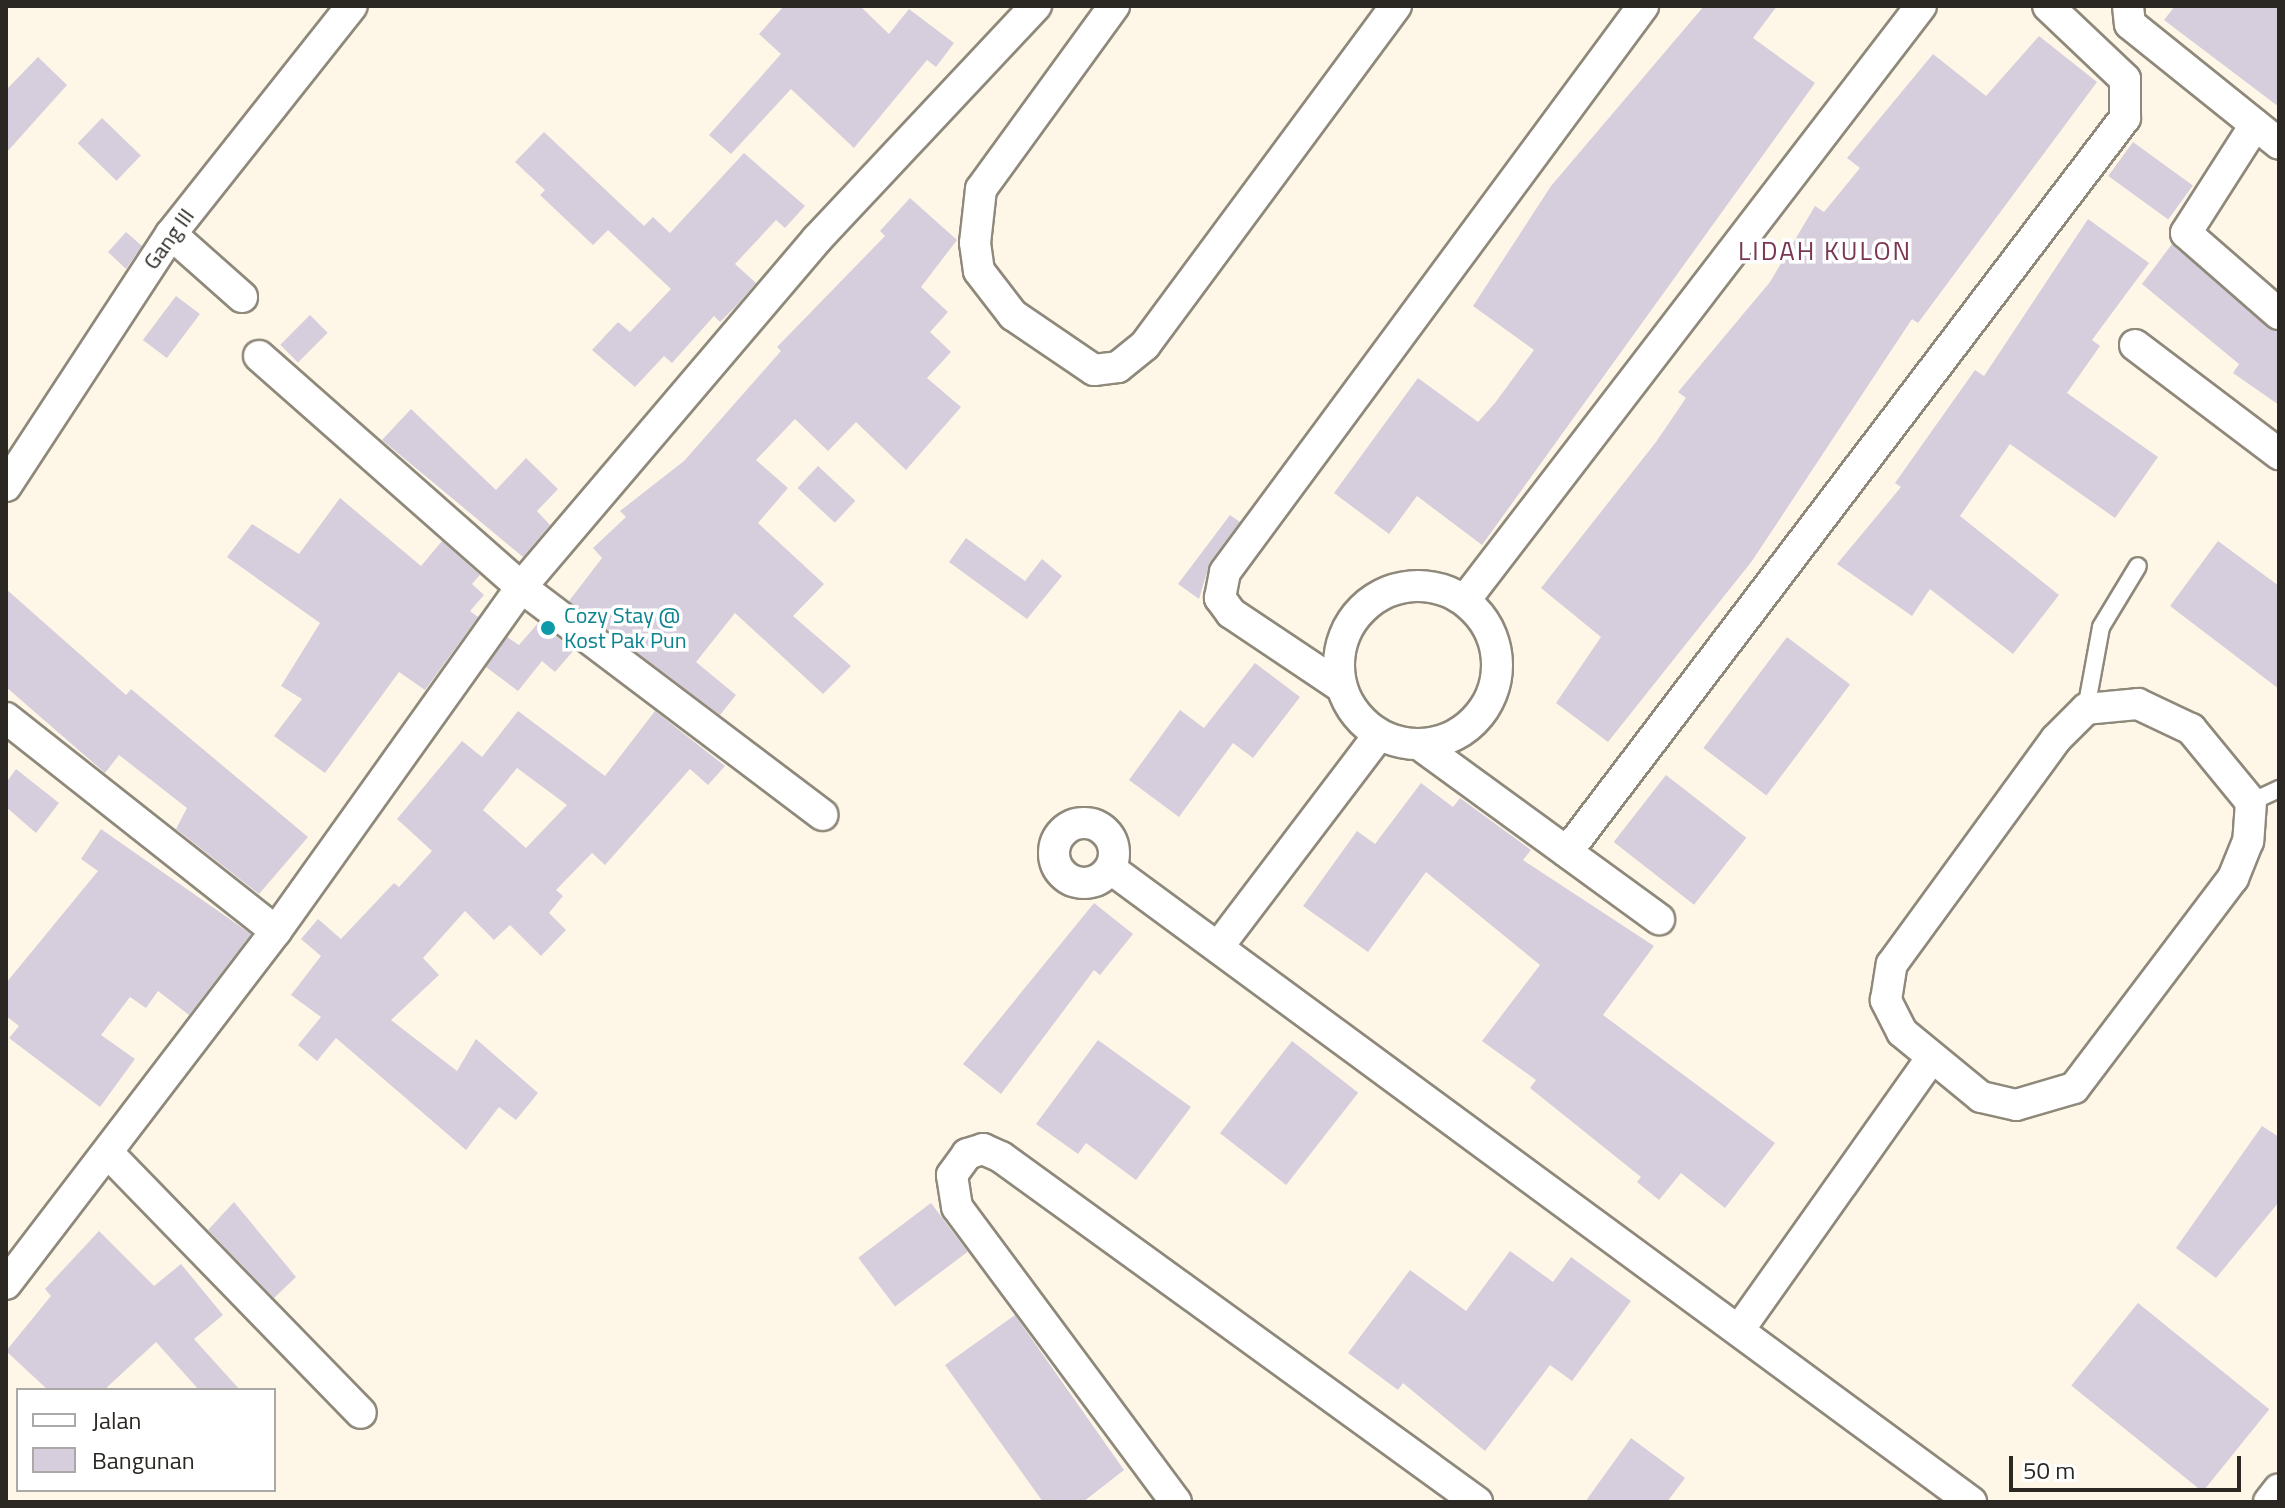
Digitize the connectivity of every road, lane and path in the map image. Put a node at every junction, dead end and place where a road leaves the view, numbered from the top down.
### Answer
1 (352, 6) edge
2 (1036, 6) edge
3 (1114, 6) edge
4 (1396, 6) edge
5 (1643, 6) edge
6 (1921, 6) edge
7 (2048, 6) edge
8 (2128, 6) edge
9 (2255, 125) junction
10 (2279, 144) edge
11 (171, 234) junction
12 (242, 297) dead end
13 (2279, 314) edge
14 (2135, 345) dead end
15 (259, 356) dead end
16 (2279, 454) edge
17 (6, 486) edge
18 (2138, 566) dead end
19 (521, 587) junction
20 (1465, 600) junction
21 (1340, 686) junction
22 (2086, 709) junction
23 (6, 718) edge
24 (1379, 735) junction
25 (1420, 745) junction
26 (2279, 789) edge
27 (2251, 802) junction
28 (822, 815) dead end
29 (1567, 852) junction
30 (1111, 869) dead end
31 (1659, 919) dead end
32 (276, 931) junction
33 (1218, 947) junction
34 (1929, 1061) junction
35 (109, 1154) junction
36 (6, 1284) edge
37 (1741, 1327) junction
38 (361, 1413) dead end
39 (2279, 1489) edge
40 (1176, 1502) edge
41 (1477, 1502) edge
42 (1971, 1502) edge
43 (2269, 1502) edge

1 - 11 street, Gang III
2 - 19 street
3 - 4 street
5 - 21 street
6 - 20 street
7 - 29 street
8 - 9 street
9 - 10 street
9 - 13 street
11 - 12 street
11 - 17 street, Gang III
14 - 16 street
15 - 19 street
18 - 22 lane
19 - 28 street
19 - 32 street
20 - 21 street
20 - 25 street
21 - 24 street
22 - 27 street
22 - 34 street
23 - 32 street
24 - 25 street
24 - 33 street
25 - 29 street
26 - 27 lane
27 - 34 street
29 - 31 street
30 - 33 street
32 - 35 street
33 - 37 street
34 - 37 street
35 - 36 street
35 - 38 street
37 - 42 street
39 - 43 street
40 - 41 street

